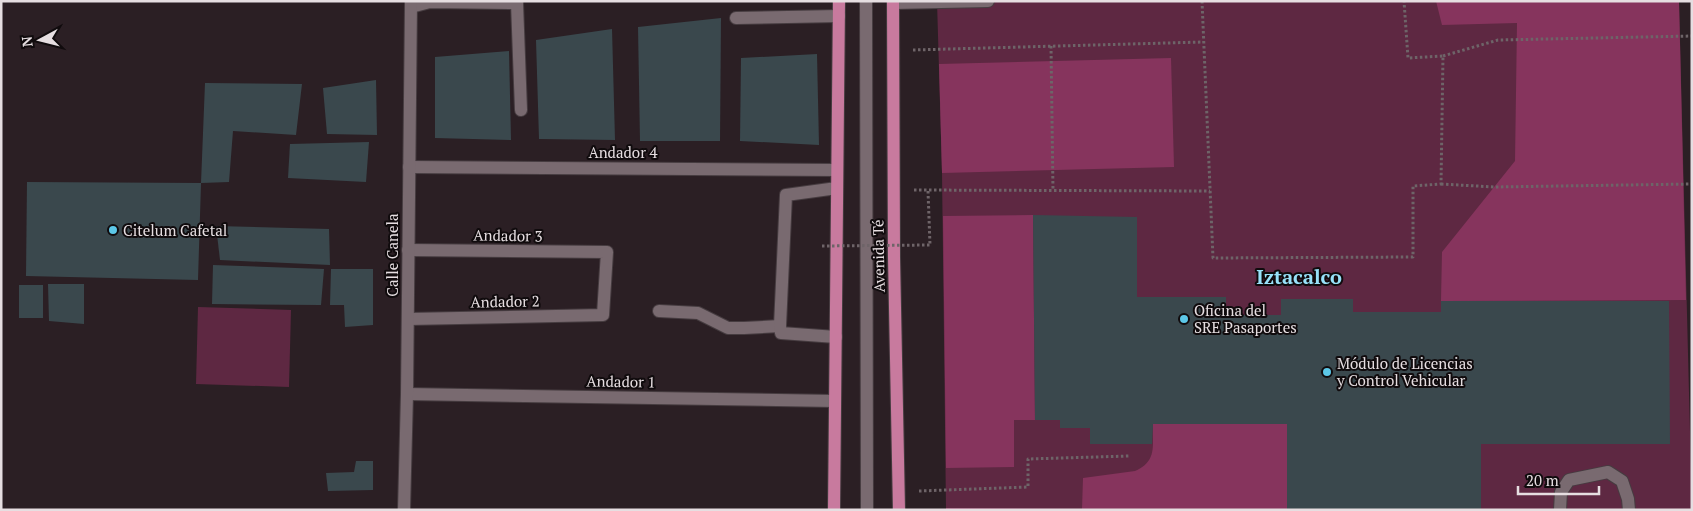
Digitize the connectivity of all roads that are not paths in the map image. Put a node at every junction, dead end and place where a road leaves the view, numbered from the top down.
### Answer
1 (839, 1) edge
2 (866, 1) edge
3 (988, 1) edge
4 (893, 2) edge
5 (411, 4) edge
6 (839, 16) junction
7 (736, 18) dead end
8 (521, 110) dead end
9 (408, 167) junction
10 (838, 170) junction
11 (838, 188) junction
12 (408, 250) junction
13 (659, 311) dead end
14 (603, 315) joint
15 (408, 319) junction
16 (780, 326) junction
17 (836, 337) junction
18 (407, 394) junction
19 (835, 401) junction
20 (404, 510) edge
21 (834, 510) edge
22 (867, 510) edge
23 (898, 510) edge
24 (1560, 510) edge
25 (1629, 510) edge

1 - 6 main road
2 - 22 street
3 - 4 street
4 - 23 main road, Avenida Té
5 - 8 street
5 - 9 street, Calle Canela
6 - 7 street
6 - 10 main road
9 - 10 street, Andador 4
9 - 12 street, Calle Canela
10 - 11 main road
11 - 16 street
11 - 17 main road
12 - 14 street, Andador 3
12 - 15 street, Calle Canela
13 - 16 street
14 - 15 street, Andador 2
15 - 18 street, Calle Canela
16 - 17 street
17 - 19 main road
18 - 19 street, Andador 1
18 - 20 street, Calle Canela
19 - 21 main road
24 - 25 street

